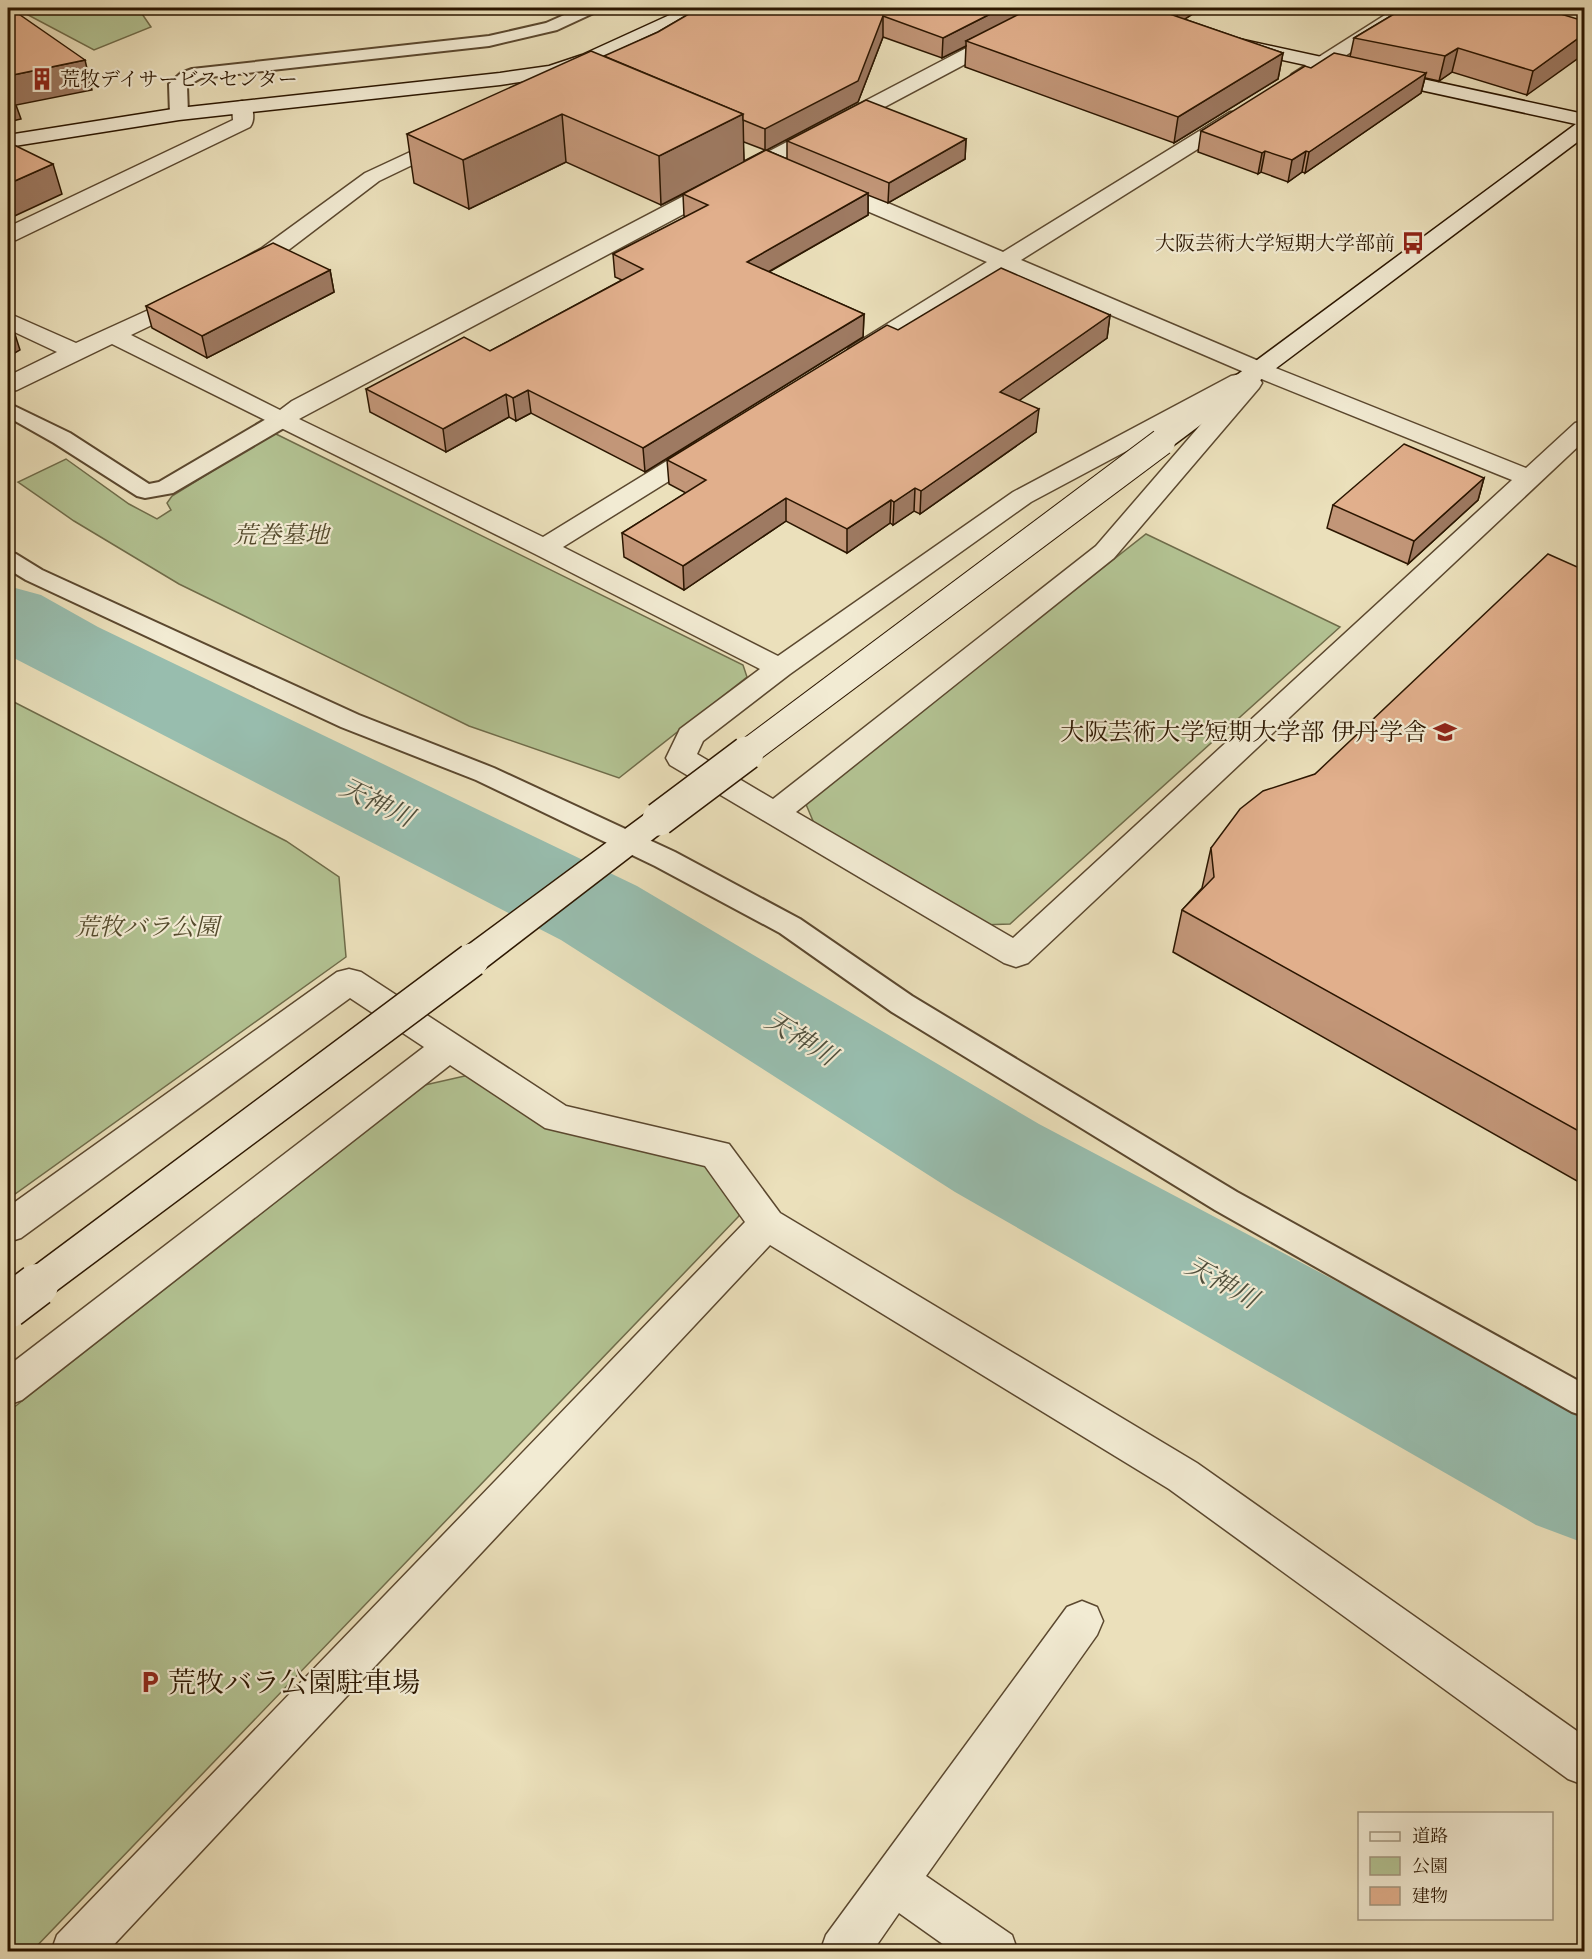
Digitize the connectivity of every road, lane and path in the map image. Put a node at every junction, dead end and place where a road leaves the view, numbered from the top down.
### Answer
1 (592, 8) edge
2 (699, 8) edge
3 (1063, 8) edge
4 (1408, 8) edge
5 (1220, 41) edge
6 (1323, 63) junction
7 (551, 81) junction
8 (577, 82) edge
9 (1277, 92) edge
10 (1257, 104) edge
11 (242, 107) junction
12 (179, 114) junction
13 (1584, 120) edge
14 (1584, 128) edge
15 (466, 131) edge
16 (8, 141) edge
17 (746, 152) edge
18 (768, 161) junction
19 (790, 170) edge
20 (811, 179) edge
21 (8, 235) edge
22 (1005, 260) junction
23 (221, 280) edge
24 (202, 292) edge
25 (8, 320) edge
26 (112, 335) junction
27 (76, 352) junction
28 (845, 360) edge
29 (1260, 370) junction
30 (8, 385) edge
31 (8, 409) edge
32 (281, 420) junction
33 (1584, 428) edge
34 (724, 435) edge
35 (1529, 478) junction
36 (544, 548) junction
37 (8, 559) edge
38 (780, 668) junction
39 (775, 813) junction
40 (628, 842) junction
41 (447, 1048) junction
42 (767, 1224) junction
43 (8, 1227) edge
44 (8, 1307) edge
45 (8, 1388) edge
46 (1584, 1401) edge
47 (1082, 1621) dead end
48 (1584, 1762) edge
49 (894, 1881) junction
50 (74, 1952) edge
51 (843, 1952) edge
52 (995, 1952) edge

1 - 12 lane
2 - 7 street
3 - 18 street
4 - 6 street
5 - 6 street
6 - 9 street
6 - 13 street
7 - 8 street
7 - 11 street
10 - 22 street
11 - 12 street
11 - 21 street
12 - 16 street
14 - 29 street
15 - 23 street
17 - 18 street
18 - 19 street
18 - 32 street
20 - 22 street
22 - 28 street
22 - 29 street
24 - 26 street
25 - 27 street
26 - 27 street
26 - 32 street
27 - 30 street
29 - 35 street
29 - 38 street
29 - 39 street
29 - 40 street, bridge
31 - 32 lane
32 - 36 street
33 - 35 street
34 - 36 street
35 - 39 street
36 - 38 street
37 - 40 lane
38 - 39 street
40 - 44 street, bridge
40 - 46 lane
41 - 42 street
41 - 43 street
41 - 45 street
42 - 48 street
42 - 50 street
47 - 49 street
49 - 51 street
49 - 52 street

